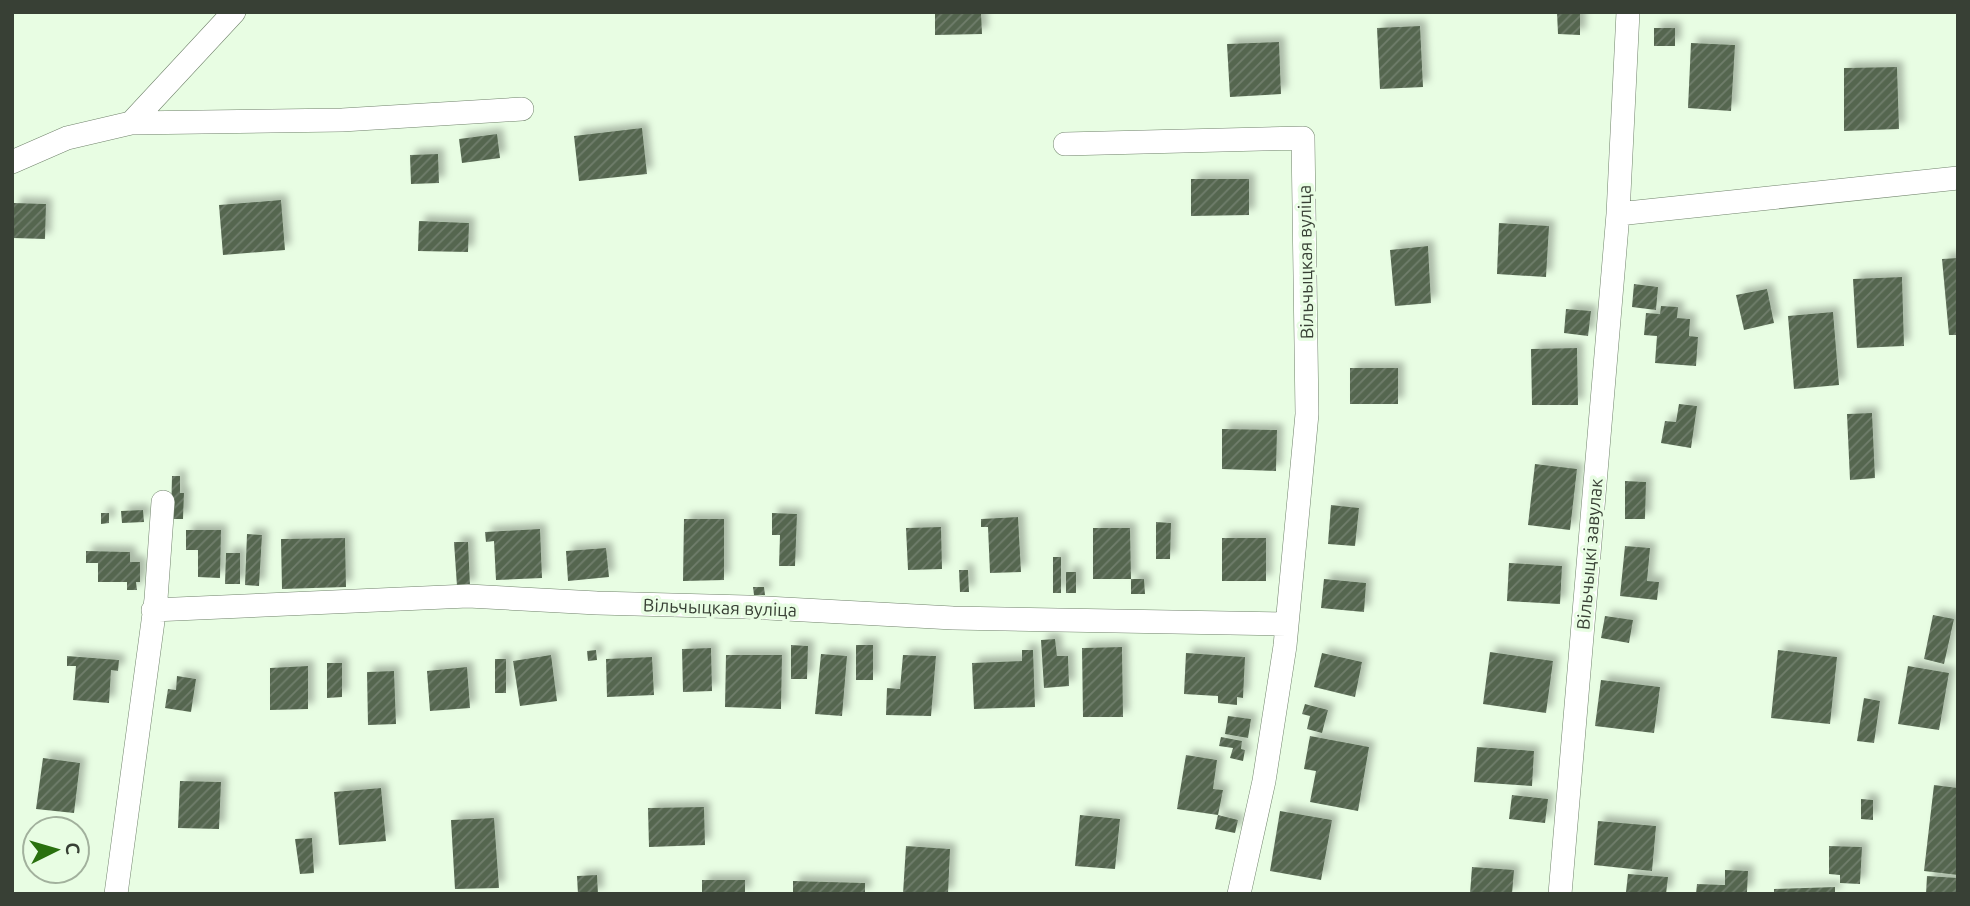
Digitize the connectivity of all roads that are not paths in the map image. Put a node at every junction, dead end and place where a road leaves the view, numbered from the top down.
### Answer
1 (234, 12) edge
2 (1628, 12) edge
3 (522, 110) dead end
4 (131, 123) junction
5 (1065, 144) dead end
6 (12, 162) edge
7 (1958, 178) edge
8 (1618, 215) junction
9 (163, 502) dead end
10 (153, 610) junction
11 (1287, 624) junction
12 (116, 894) edge
13 (1239, 894) edge
14 (1560, 894) edge

1 - 4 street
2 - 8 street, Вільчыцкі завулак
3 - 4 street
4 - 6 street
5 - 11 street, Вільчыцкая вуліца
7 - 8 street
8 - 14 street, Вільчыцкі завулак
9 - 10 street
10 - 11 street, Вільчыцкая вуліца
10 - 12 street
11 - 13 street, Вільчыцкая вуліца

